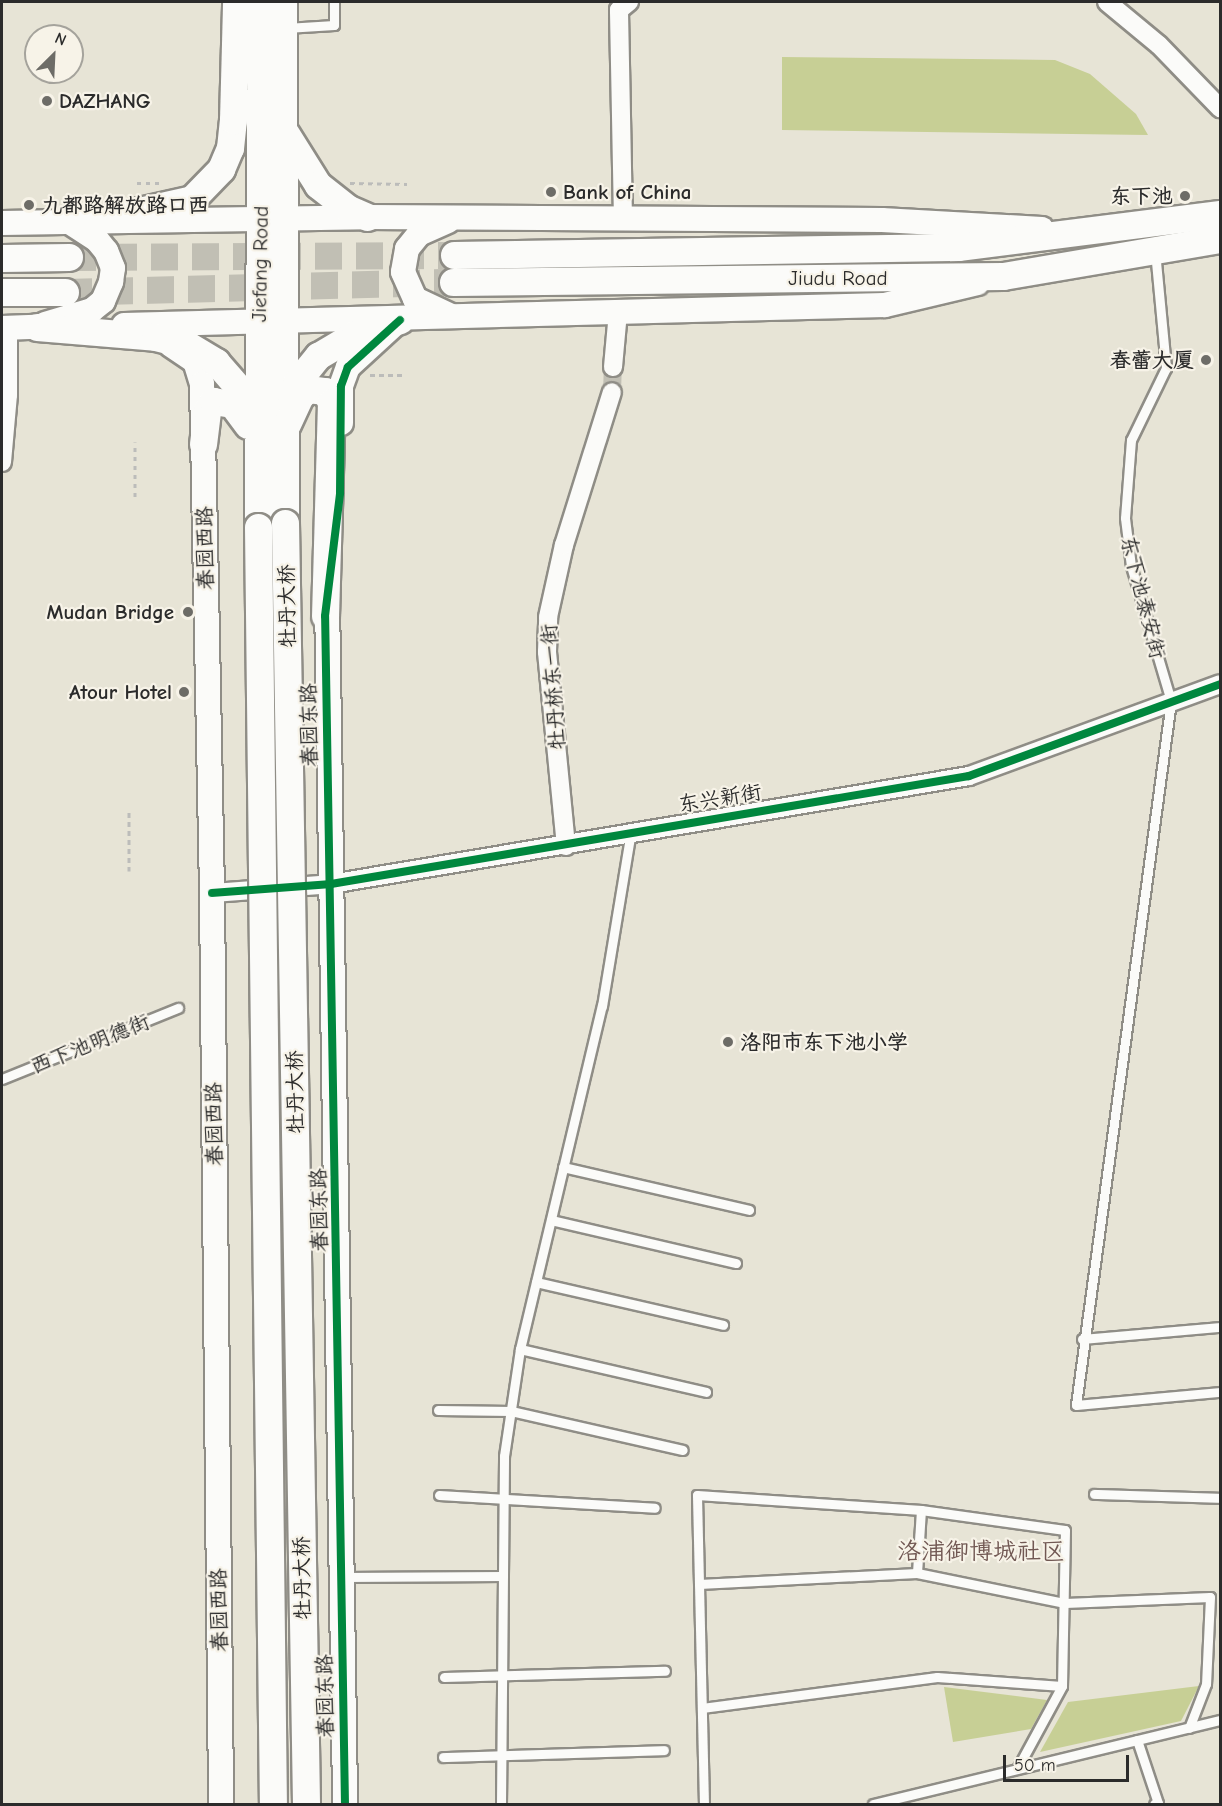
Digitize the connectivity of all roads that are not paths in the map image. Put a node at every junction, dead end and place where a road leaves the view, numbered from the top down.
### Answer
1 (236, 2) edge
2 (261, 2) edge
3 (283, 2) edge
4 (334, 2) edge
5 (629, 2) edge
6 (1107, 2) edge
7 (284, 28) junction
8 (1221, 108) edge
9 (285, 133) junction
10 (1221, 214) edge
11 (367, 217) junction
12 (273, 218) junction
13 (455, 218) junction
14 (99, 220) junction
15 (623, 220) junction
16 (69, 222) junction
17 (2, 224) edge
18 (1084, 231) junction
19 (1221, 239) edge
20 (1154, 249) junction
21 (453, 255) tunnel mouth
22 (69, 257) tunnel mouth
23 (2, 258) edge
24 (1003, 276) junction
25 (453, 282) tunnel mouth
26 (2, 291) edge
27 (65, 292) tunnel mouth
28 (618, 312) junction
29 (454, 316) junction
30 (400, 320) junction
31 (272, 321) junction
32 (37, 327) junction
33 (5, 328) edge
34 (155, 337) junction
35 (613, 367) tunnel mouth
36 (612, 392) tunnel mouth
37 (285, 428) junction
38 (256, 442) junction
39 (203, 444) junction
40 (2, 462) edge
41 (285, 523) joint
42 (258, 526) joint
43 (325, 616) junction
44 (1221, 684) edge
45 (1170, 701) junction
46 (631, 831) junction
47 (566, 846) junction
48 (330, 884) junction
49 (212, 893) junction
50 (178, 1008) dead end
51 (2, 1079) edge
52 (563, 1167) junction
53 (749, 1210) dead end
54 (551, 1220) junction
55 (736, 1263) dead end
56 (536, 1282) junction
57 (723, 1325) dead end
58 (1221, 1327) edge
59 (1082, 1339) junction
60 (520, 1350) junction
61 (706, 1392) dead end
62 (1221, 1392) edge
63 (438, 1410) dead end
64 (511, 1412) junction
65 (683, 1450) dead end
66 (1094, 1494) dead end
67 (439, 1495) dead end
68 (504, 1497) junction
69 (1221, 1498) edge
70 (655, 1508) dead end
71 (921, 1510) junction
72 (917, 1573) junction
73 (503, 1576) junction
74 (342, 1577) junction
75 (699, 1584) junction
76 (1221, 1595) edge
77 (1210, 1597) junction
78 (1065, 1603) junction
79 (665, 1671) dead end
80 (502, 1675) junction
81 (444, 1677) dead end
82 (1062, 1686) junction
83 (702, 1708) junction
84 (1221, 1720) edge
85 (1188, 1728) junction
86 (1137, 1740) junction
87 (664, 1750) dead end
88 (501, 1755) junction
89 (443, 1757) dead end
90 (1017, 1769) junction
91 (898, 1802) edge
92 (221, 1804) edge
93 (273, 1804) edge
94 (306, 1804) edge
95 (345, 1804) edge
96 (501, 1804) edge
97 (704, 1804) edge
98 (873, 1804) edge
99 (1154, 1804) edge

1 - 14 main road
2 - 12 main road, Jiefang Road
3 - 7 main road, Jiefang Road
4 - 7 lane
5 - 15 street
6 - 8 street
7 - 9 main road, Jiefang Road
9 - 11 main road
9 - 12 main road, Jiefang Road
10 - 18 main road, Jiudu Road
11 - 12 street
11 - 13 street
12 - 14 street
12 - 31 main road, Jiefang Road
13 - 15 street
13 - 29 street
14 - 16 street
15 - 18 street
16 - 17 street
16 - 32 street
18 - 21 main road, Jiudu Road
19 - 20 main road, Jiudu Road
20 - 24 main road, Jiudu Road
20 - 45 lane, 东下池泰安街
22 - 23 main road
24 - 25 main road, Jiudu Road
24 - 28 street
26 - 27 main road
28 - 29 street
28 - 35 street
29 - 30 street
30 - 31 street
30 - 37 main road
30 - 43 street, 春园东路
31 - 32 street
31 - 37 main road, Jiefang Road
31 - 38 main road, Jiefang Road
32 - 33 street
32 - 34 main road
33 - 40 street
34 - 38 main road
34 - 39 street, 春园西路
36 - 47 street, 牡丹桥东一街
37 - 41 main road, Jiefang Road
37 - 43 main road
38 - 39 main road
38 - 42 main road, Jiefang Road
39 - 49 street, 春园西路
41 - 94 main road, 牡丹大桥, bridge
42 - 93 main road, 牡丹大桥, bridge
43 - 48 street, 春园东路
44 - 45 street, 东兴新街
45 - 46 street, 东兴新街
45 - 59 lane
46 - 47 street, 东兴新街
46 - 52 lane
47 - 48 street, 东兴新街
48 - 49 street, 东兴新街
48 - 74 street, 春园东路
49 - 92 street, 春园西路
50 - 51 lane, 西下池明德街
52 - 53 lane
52 - 54 lane
54 - 55 lane
54 - 56 lane
56 - 57 lane
56 - 60 lane
58 - 59 lane
59 - 62 lane
60 - 61 lane
60 - 64 lane
63 - 64 lane
64 - 65 lane
64 - 68 lane
66 - 69 lane
67 - 68 lane
68 - 70 lane
68 - 73 lane
71 - 72 lane
71 - 75 lane
71 - 78 lane
72 - 75 lane
72 - 78 lane
73 - 74 lane
73 - 80 lane
74 - 95 street, 春园东路
75 - 83 lane
76 - 77 lane
77 - 78 lane
77 - 85 lane
78 - 82 lane
79 - 80 lane
80 - 81 lane
80 - 88 lane
82 - 83 lane
82 - 90 lane
83 - 97 lane
84 - 85 lane
85 - 86 lane
86 - 90 lane
86 - 99 lane
87 - 88 lane
88 - 89 lane
88 - 96 lane
90 - 91 lane
91 - 98 lane

